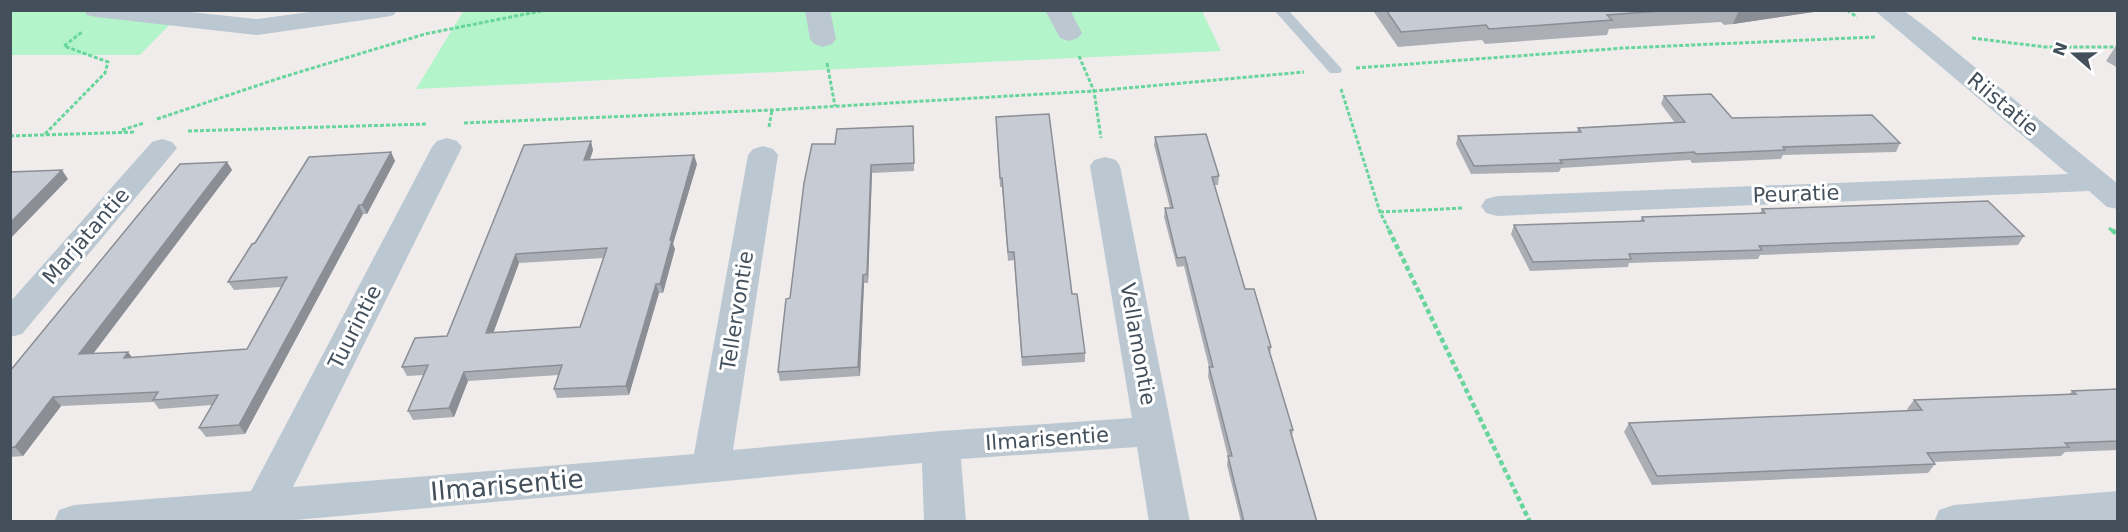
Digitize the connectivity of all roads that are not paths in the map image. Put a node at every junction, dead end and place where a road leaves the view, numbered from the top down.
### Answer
1 (385, 10) edge
2 (817, 10) edge
3 (1057, 10) edge
4 (1280, 10) edge
5 (1886, 10) edge
6 (103, 11) edge
7 (1069, 33) road end
8 (823, 39) road end
9 (1335, 70) road end
10 (446, 132) road end
11 (161, 137) road end
12 (763, 155) dead end
13 (1106, 166) road end
14 (2106, 191) edge
15 (1497, 206) road end
16 (10, 324) edge
17 (1153, 431) junction
18 (941, 446) junction
19 (711, 468) junction
20 (263, 506) junction
21 (2118, 507) edge
22 (1949, 521) edge
23 (74, 522) edge
24 (945, 522) edge
25 (1170, 522) edge

1 - 6 street
2 - 8 street
3 - 7 street
4 - 9 lane
5 - 14 street, Riistatie
10 - 20 street, Tuurintie
11 - 16 street, Marjatantie
12 - 19 street, Tellervontie
13 - 17 street, Vellamontie
14 - 15 street, Peuratie
17 - 18 street, Ilmarisentie
17 - 25 street, Vellamontie
18 - 19 street, Ilmarisentie
18 - 24 street
19 - 20 street, Ilmarisentie
20 - 23 street, Ilmarisentie
21 - 22 street

